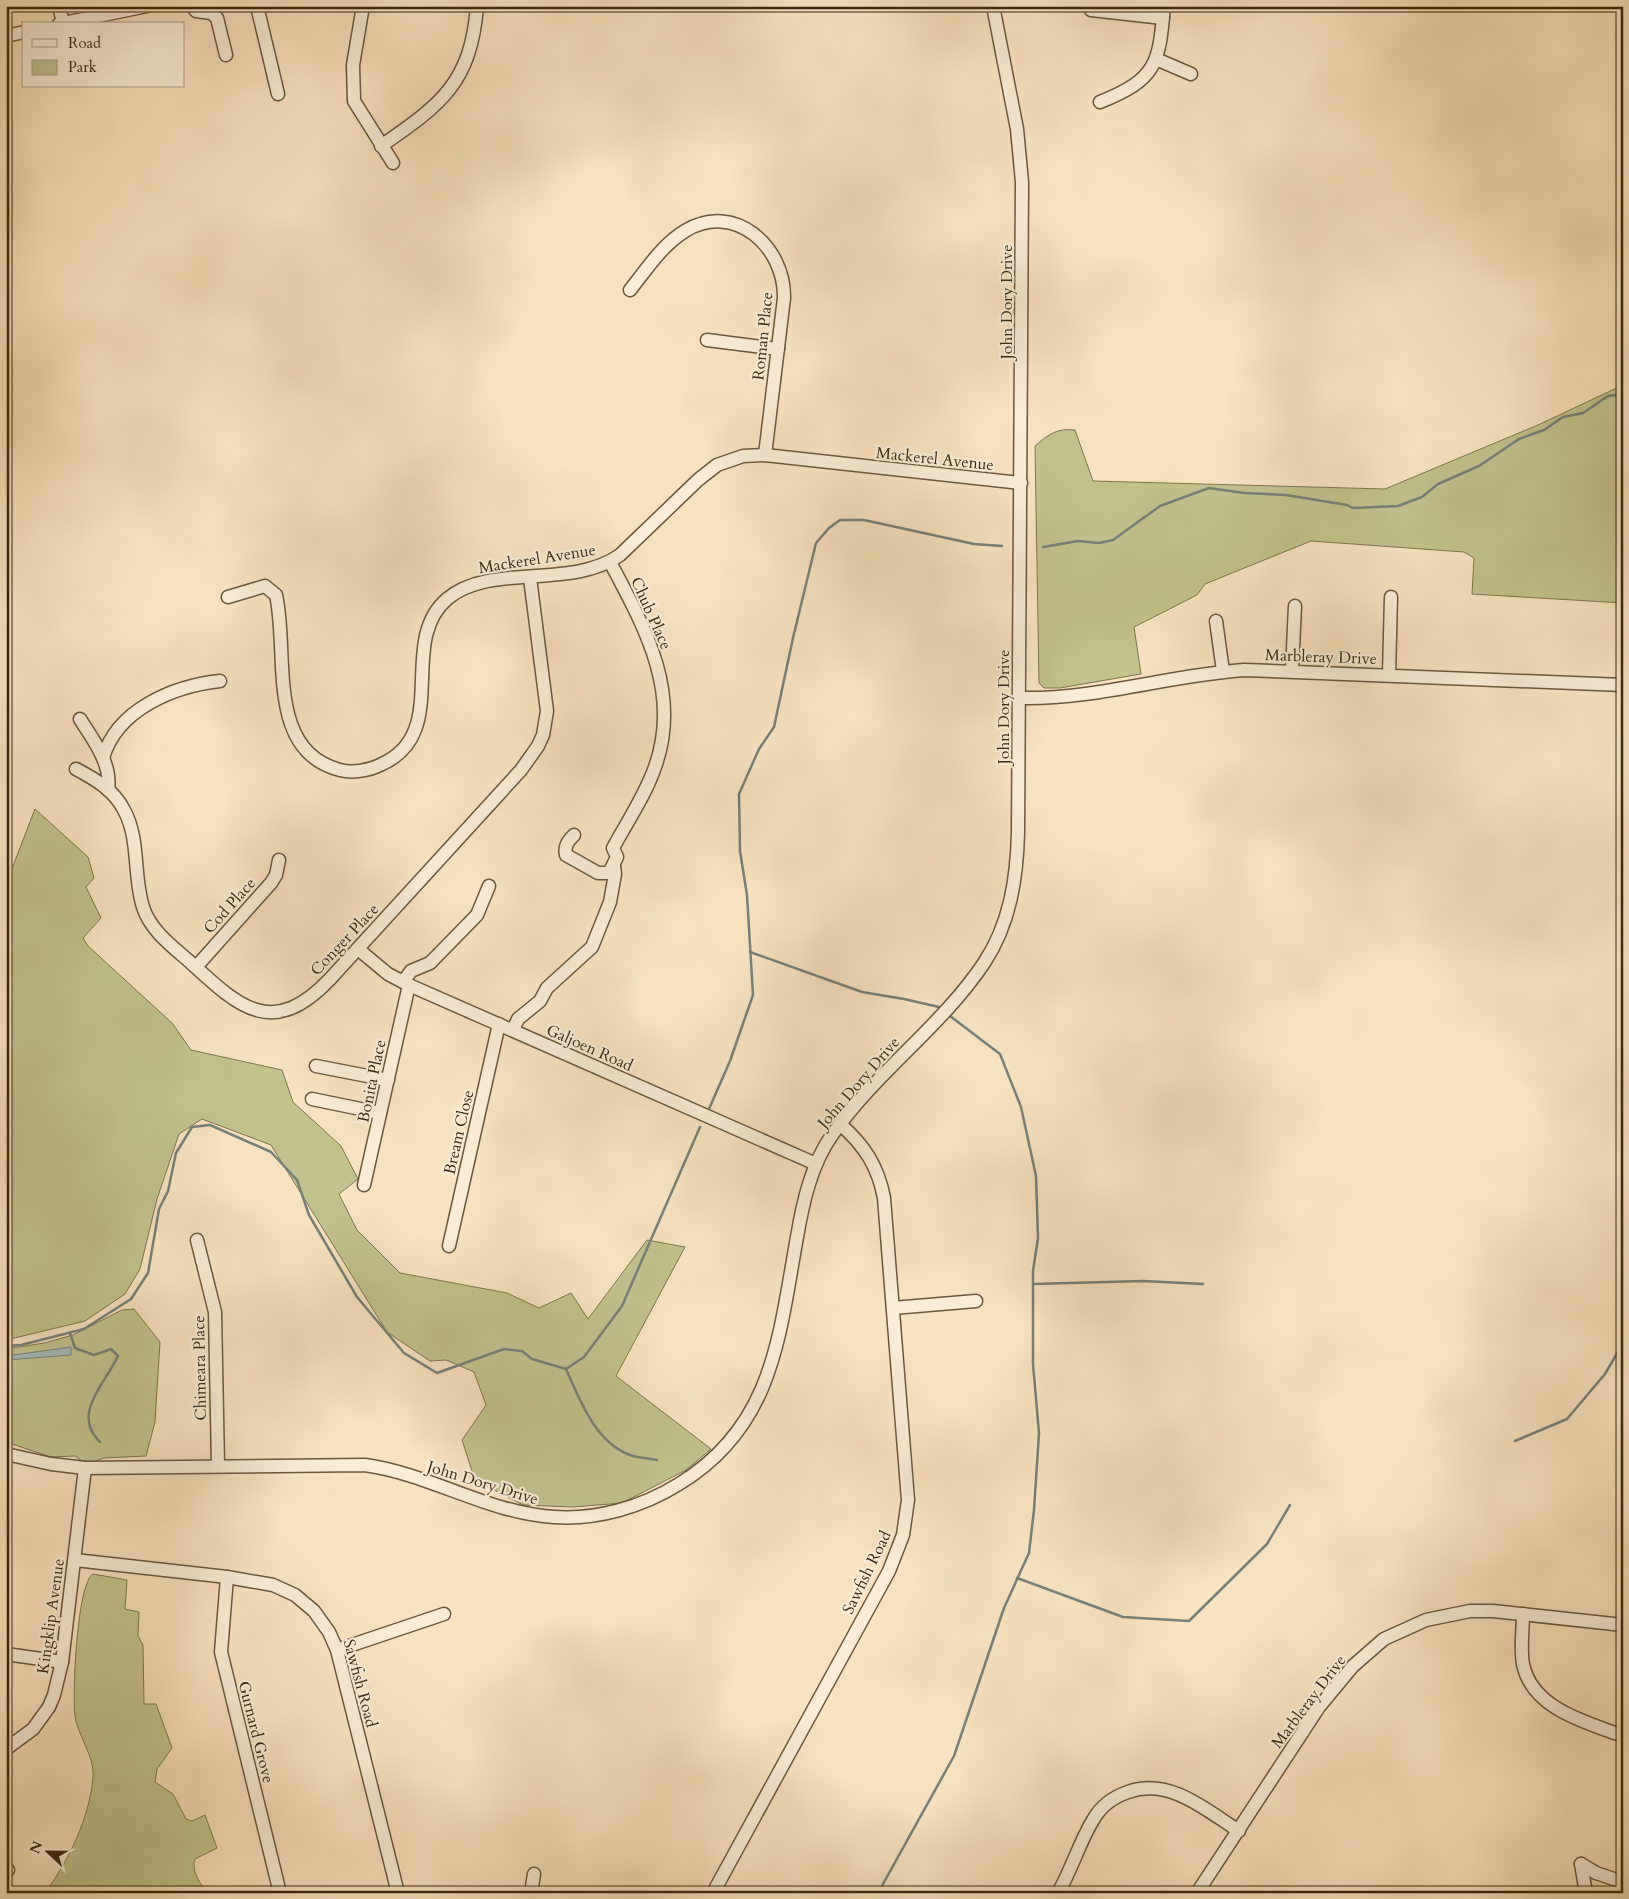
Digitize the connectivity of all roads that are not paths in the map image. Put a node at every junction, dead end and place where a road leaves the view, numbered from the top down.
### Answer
1 (59, 6) edge
2 (148, 6) edge
3 (192, 6) edge
4 (257, 6) edge
5 (363, 6) edge
6 (477, 6) edge
7 (993, 6) edge
8 (1091, 10) dead end
9 (1164, 12) edge
10 (61, 22) edge
11 (66, 22) edge
12 (22, 32) edge
13 (6, 36) edge
14 (226, 55) dead end
15 (1156, 58) junction
16 (1191, 74) dead end
17 (278, 94) dead end
18 (1100, 102) dead end
19 (381, 146) junction
20 (393, 163) dead end
21 (630, 290) dead end
22 (707, 340) dead end
23 (778, 349) junction
24 (765, 455) junction
25 (1021, 483) junction
26 (610, 562) junction
27 (530, 578) junction
28 (228, 597) dead end
29 (1391, 597) dead end
30 (1295, 606) dead end
31 (1216, 621) dead end
32 (1292, 670) junction
33 (1223, 671) junction
34 (1388, 674) junction
35 (220, 681) dead end
36 (1623, 685) edge
37 (1019, 698) junction
38 (80, 719) dead end
39 (103, 758) junction
40 (76, 769) dead end
41 (108, 790) junction
42 (574, 835) dead end
43 (279, 860) dead end
44 (614, 866) junction
45 (489, 886) dead end
46 (358, 949) junction
47 (196, 967) junction
48 (406, 983) junction
49 (499, 1024) junction
50 (513, 1030) junction
51 (316, 1066) dead end
52 (388, 1080) junction
53 (312, 1099) dead end
54 (380, 1113) junction
55 (840, 1124) junction
56 (816, 1164) junction
57 (364, 1185) dead end
58 (196, 1240) dead end
59 (449, 1246) dead end
60 (976, 1301) dead end
61 (894, 1308) junction
62 (6, 1454) edge
63 (218, 1466) junction
64 (85, 1468) junction
65 (75, 1560) junction
66 (227, 1577) junction
67 (444, 1614) dead end
68 (1524, 1614) junction
69 (1623, 1625) edge
70 (337, 1650) junction
71 (6, 1654) edge
72 (62, 1662) junction
73 (1623, 1736) edge
74 (6, 1749) edge
75 (1239, 1831) junction
76 (534, 1874) dead end
77 (1623, 1882) edge
78 (280, 1893) edge
79 (398, 1893) edge
80 (531, 1893) edge
81 (714, 1893) edge
82 (1058, 1893) edge
83 (1197, 1893) edge
84 (1586, 1893) edge

1 - 10 street
2 - 11 street
3 - 14 street
4 - 17 street
5 - 19 street
6 - 19 street
7 - 25 street, John Dory Drive
8 - 9 street
9 - 15 street
12 - 13 street
15 - 16 street
15 - 18 street
19 - 20 street
21 - 23 street, Roman Place
22 - 23 street
23 - 24 street, Roman Place
24 - 25 street, Mackerel Avenue
24 - 26 street, Mackerel Avenue
25 - 37 street, John Dory Drive
26 - 27 street, Mackerel Avenue
26 - 44 street, Chub Place
27 - 28 street, Mackerel Avenue
27 - 46 street, Conger Place
29 - 34 street
30 - 32 street
31 - 33 street
32 - 33 street, Marbleray Drive
32 - 34 street, Marbleray Drive
33 - 37 street, Marbleray Drive
34 - 36 street, Marbleray Drive
35 - 39 street
37 - 55 street, John Dory Drive
38 - 39 street
39 - 41 street
40 - 41 street, Conger Place
41 - 47 street, Conger Place
42 - 44 street
43 - 47 street, Cod Place
44 - 50 street
45 - 48 street
46 - 47 street, Conger Place
46 - 48 street, Galjoen Road
48 - 49 street, Galjoen Road
48 - 52 street, Bonita Place
49 - 50 street, Galjoen Road
49 - 59 street, Bream Close
50 - 56 street, Galjoen Road
51 - 52 street
52 - 54 street, Bonita Place
53 - 54 street
54 - 57 street, Bonita Place
55 - 56 street, John Dory Drive
55 - 61 street, Sawfish Road
56 - 63 street, John Dory Drive
58 - 63 street, Chimeara Place
60 - 61 street
61 - 81 street, Sawfish Road
62 - 64 street, John Dory Drive
63 - 64 street, John Dory Drive
64 - 65 street, Kingklip Avenue
65 - 66 street, Sawfish Road
65 - 72 street, Kingklip Avenue
66 - 70 street, Sawfish Road
66 - 78 street, Gurnard Grove
67 - 70 street
68 - 69 street, Marbleray Drive
68 - 73 street
68 - 75 street, Marbleray Drive
70 - 79 street, Sawfish Road
71 - 72 street
72 - 74 street, Kingklip Avenue
75 - 82 street
75 - 83 street, Marbleray Drive
76 - 80 street
77 - 84 street

